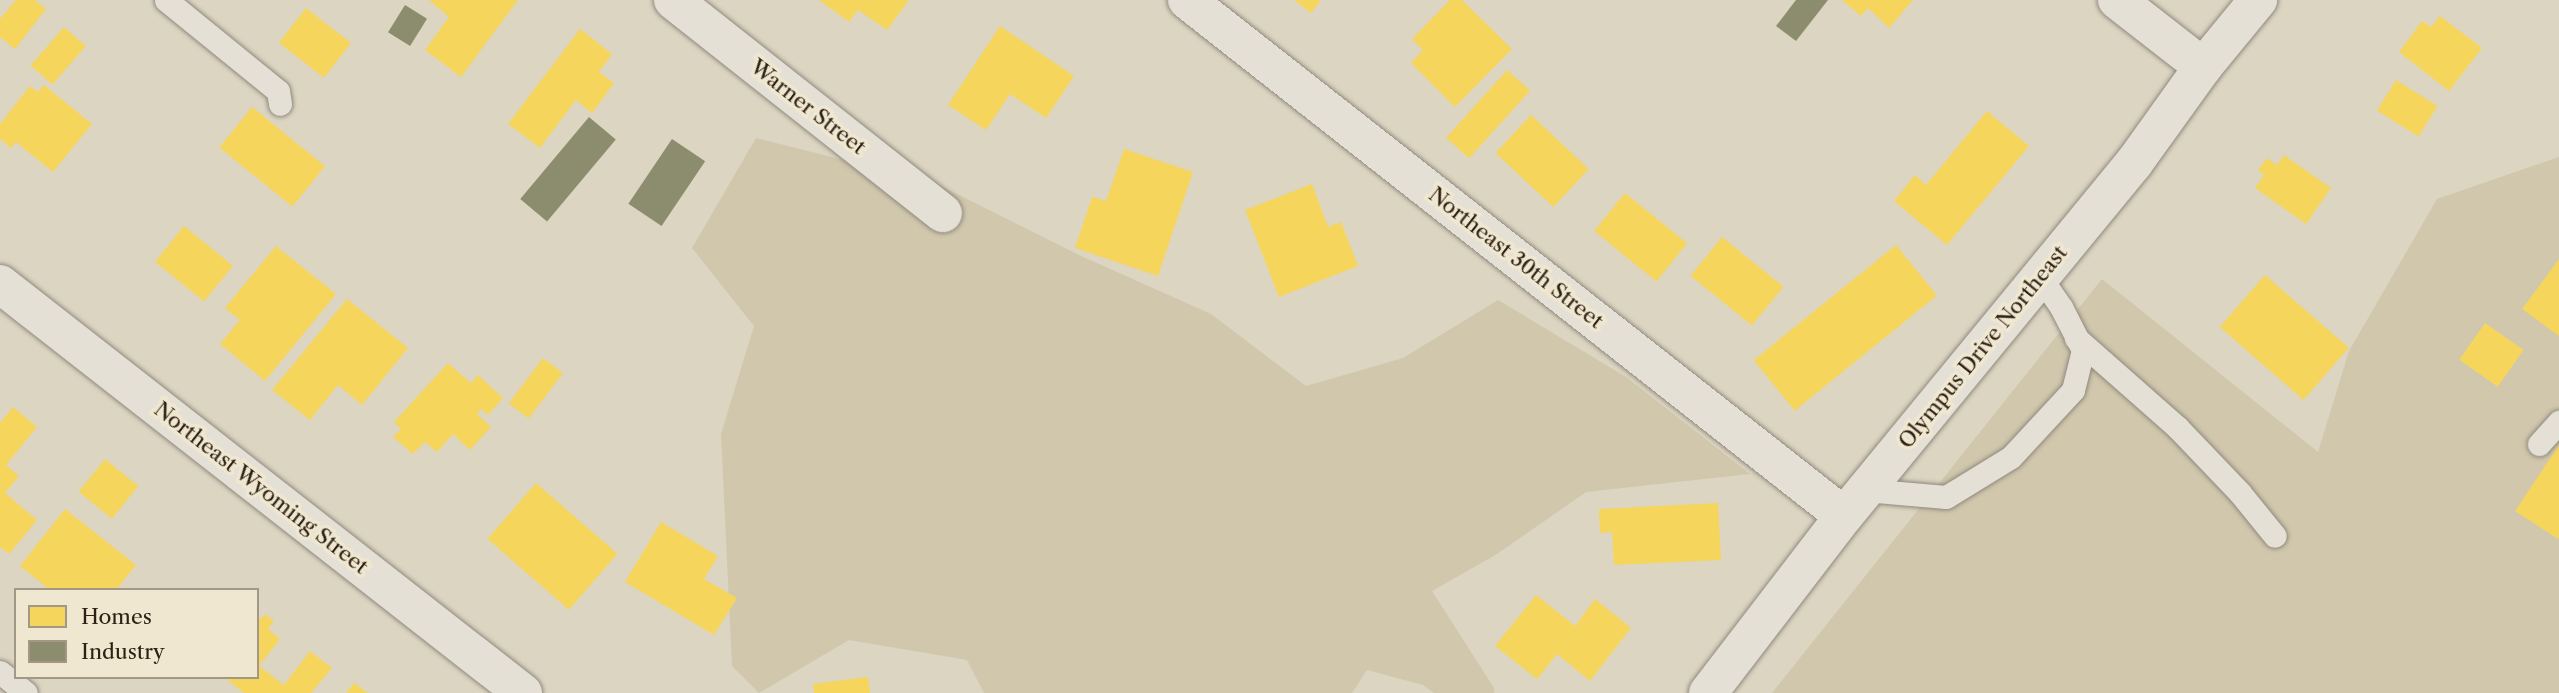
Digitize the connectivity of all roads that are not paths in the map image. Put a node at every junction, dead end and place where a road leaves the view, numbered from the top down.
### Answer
1 (166, 0) edge
2 (673, 0) edge
3 (1188, 0) edge
4 (2117, 0) edge
5 (2258, 0) edge
6 (2203, 67) junction
7 (280, 104) dead end
8 (943, 213) dead end
9 (2040, 277) junction
10 (0, 284) edge
11 (2076, 338) junction
12 (2559, 422) edge
13 (2539, 444) dead end
14 (1855, 503) junction
15 (2275, 536) dead end
16 (0, 672) edge
17 (26, 693) edge
18 (523, 693) edge
19 (1708, 693) edge

1 - 7 lane
2 - 8 street, Warner Street
3 - 14 street, Northeast 30th Street
4 - 6 street
5 - 6 street, Olympus Drive Northeast
6 - 9 street, Olympus Drive Northeast
9 - 11 lane
9 - 14 street, Olympus Drive Northeast
10 - 18 street, Northeast Wyoming Street
11 - 14 lane
11 - 15 lane
12 - 13 lane
14 - 19 street, Olympus Drive Northeast
16 - 17 lane

